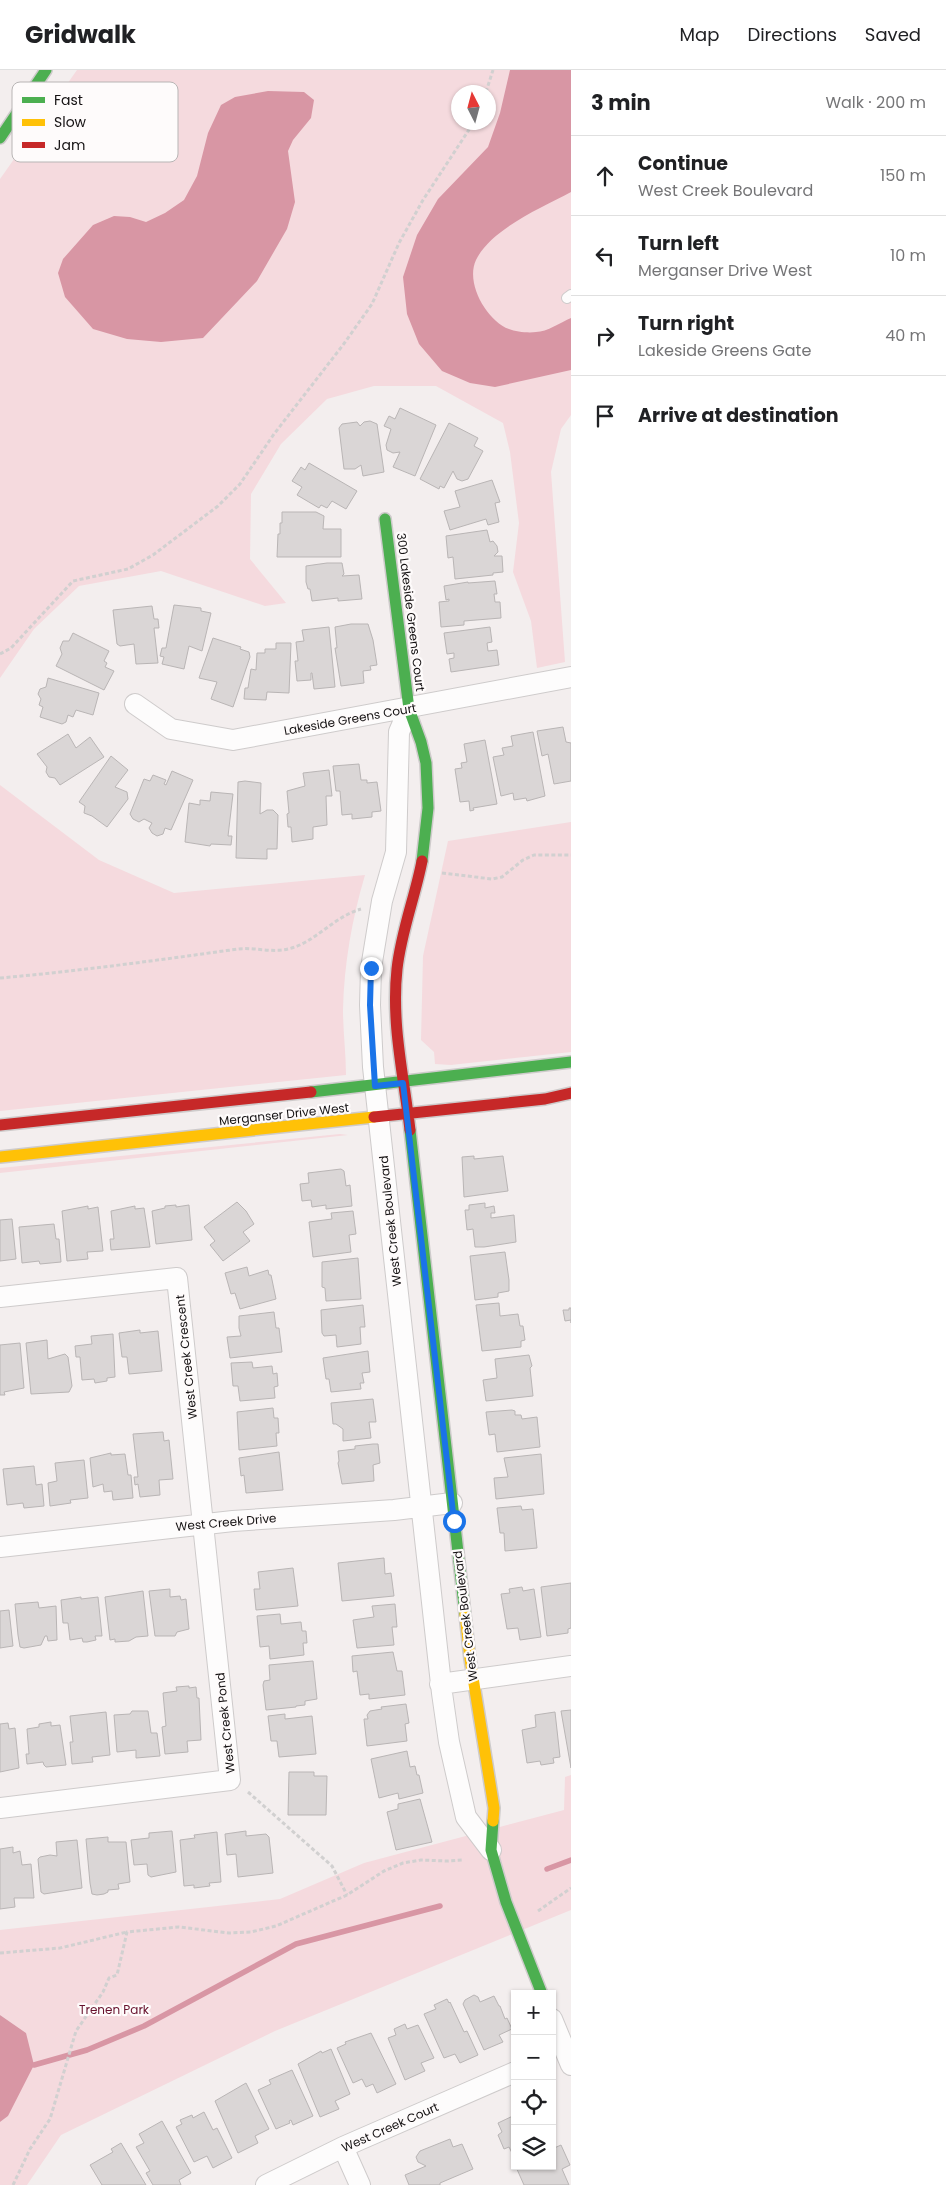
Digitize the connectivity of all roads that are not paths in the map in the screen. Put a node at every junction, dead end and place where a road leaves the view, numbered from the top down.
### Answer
1 (46, 70) edge
2 (38, 82) edge
3 (12, 120) edge
4 (0, 138) edge
5 (385, 519) dead end
6 (571, 678) edge
7 (135, 704) dead end
8 (409, 709) junction
9 (571, 1062) edge
10 (403, 1083) junction
11 (375, 1086) junction
12 (571, 1093) edge
13 (408, 1115) junction
14 (379, 1118) junction
15 (0, 1125) edge
16 (0, 1157) edge
17 (0, 1297) edge
18 (452, 1503) junction
19 (420, 1507) junction
20 (204, 1524) junction
21 (0, 1547) edge
22 (571, 1666) edge
23 (473, 1680) junction
24 (440, 1684) junction
25 (0, 1808) edge
26 (491, 1850) junction
27 (540, 1990) edge
28 (556, 2030) edge
29 (565, 2055) edge
30 (511, 2074) edge
31 (343, 2147) junction
32 (266, 2185) edge
33 (360, 2185) edge

1 - 2 street
3 - 4 street
5 - 8 street, 300 Lakeside Greens Court
6 - 8 street, Lakeside Greens Court
7 - 8 street, Lakeside Greens Court
8 - 10 street, 300 Lakeside Greens Court
8 - 11 street, West Creek Boulevard
9 - 10 street, Merganser Drive West
10 - 11 street, Merganser Drive West
10 - 13 street, West Creek Boulevard
11 - 14 street, West Creek Boulevard
11 - 15 street, Merganser Drive West
12 - 13 street, Merganser Drive West
13 - 14 street, Merganser Drive West
13 - 18 street, West Creek Boulevard
14 - 16 street, Merganser Drive West
14 - 19 street, West Creek Boulevard
17 - 20 street, West Creek Crescent
18 - 19 street, West Creek Drive
18 - 23 street, West Creek Boulevard
19 - 20 street, West Creek Drive
19 - 24 street, West Creek Boulevard
20 - 21 street, West Creek Drive
20 - 25 street, West Creek Pond
22 - 23 street
23 - 24 street
23 - 26 street, West Creek Boulevard
24 - 26 street, West Creek Boulevard
26 - 27 street, West Creek Boulevard
28 - 29 street
30 - 31 street, West Creek Court
31 - 32 street, West Creek Court
31 - 33 street

